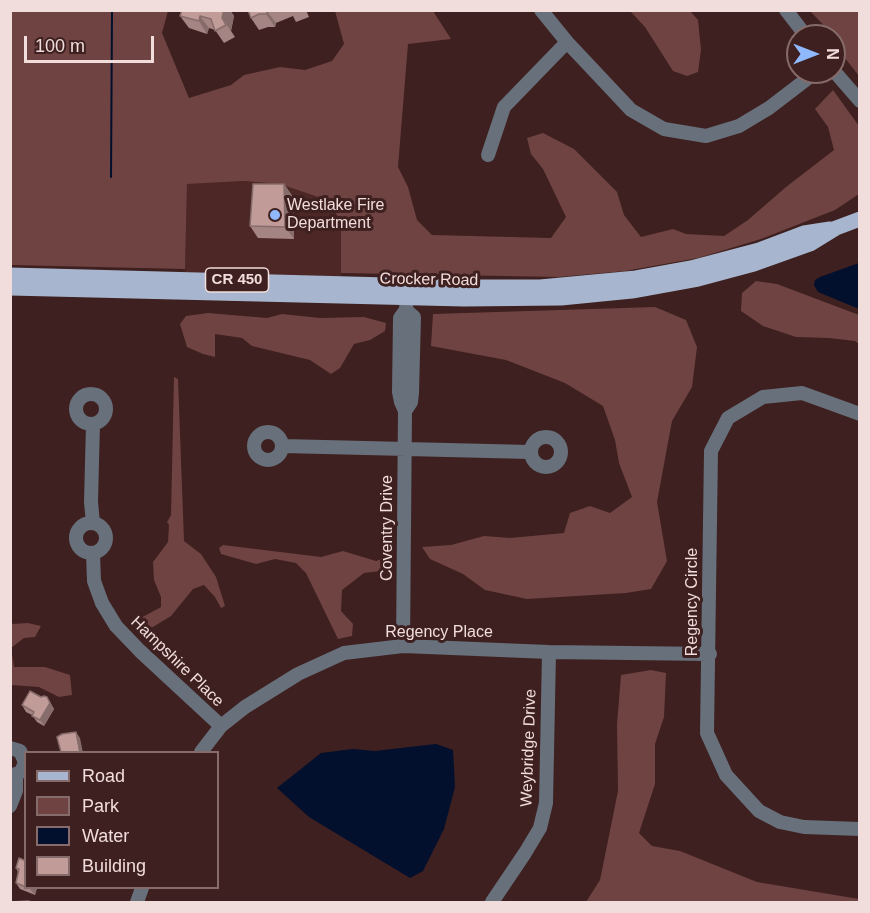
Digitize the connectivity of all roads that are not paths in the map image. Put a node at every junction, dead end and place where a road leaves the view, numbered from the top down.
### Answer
1 (540, 10) edge
2 (786, 10) edge
3 (797, 24) edge
4 (567, 42) junction
5 (800, 84) edge
6 (845, 84) edge
7 (860, 101) edge
8 (488, 155) dead end
9 (860, 219) edge
10 (836, 228) junction
11 (10, 275) edge
12 (10, 288) edge
13 (407, 298) junction
14 (860, 414) edge
15 (93, 424) dead end
16 (283, 446) dead end
17 (405, 448) junction
18 (530, 452) dead end
19 (93, 524) junction
20 (93, 553) junction
21 (403, 646) junction
22 (549, 652) junction
23 (710, 654) junction
24 (220, 726) junction
25 (10, 748) edge
26 (202, 751) edge
27 (24, 760) edge
28 (24, 764) edge
29 (13, 776) edge
30 (10, 806) edge
31 (860, 829) edge
32 (142, 889) edge
33 (136, 903) edge
34 (492, 903) edge

1 - 4 street
2 - 3 street
4 - 5 street
4 - 8 street
6 - 7 street
9 - 10 main road, Crocker Road / CR 450
10 - 13 main road, Crocker Road / CR 450
10 - 13 main road, Crocker Road / CR 450
11 - 13 main road, Crocker Road / CR 450
12 - 13 main road, Crocker Road
13 - 17 street, Coventry Drive
14 - 23 street, Regency Circle
15 - 19 street
16 - 17 street
17 - 18 street
17 - 21 street, Coventry Drive
19 - 20 street, Hampshire Place
19 - 20 street
20 - 24 street, Hampshire Place
21 - 22 street, Regency Place
21 - 24 street, Regency Place
22 - 23 street, Regency Place
22 - 34 street, Weybridge Drive
23 - 31 street, Regency Circle
24 - 26 street, Regency Place
25 - 27 street
28 - 29 street
29 - 30 street
32 - 33 street

